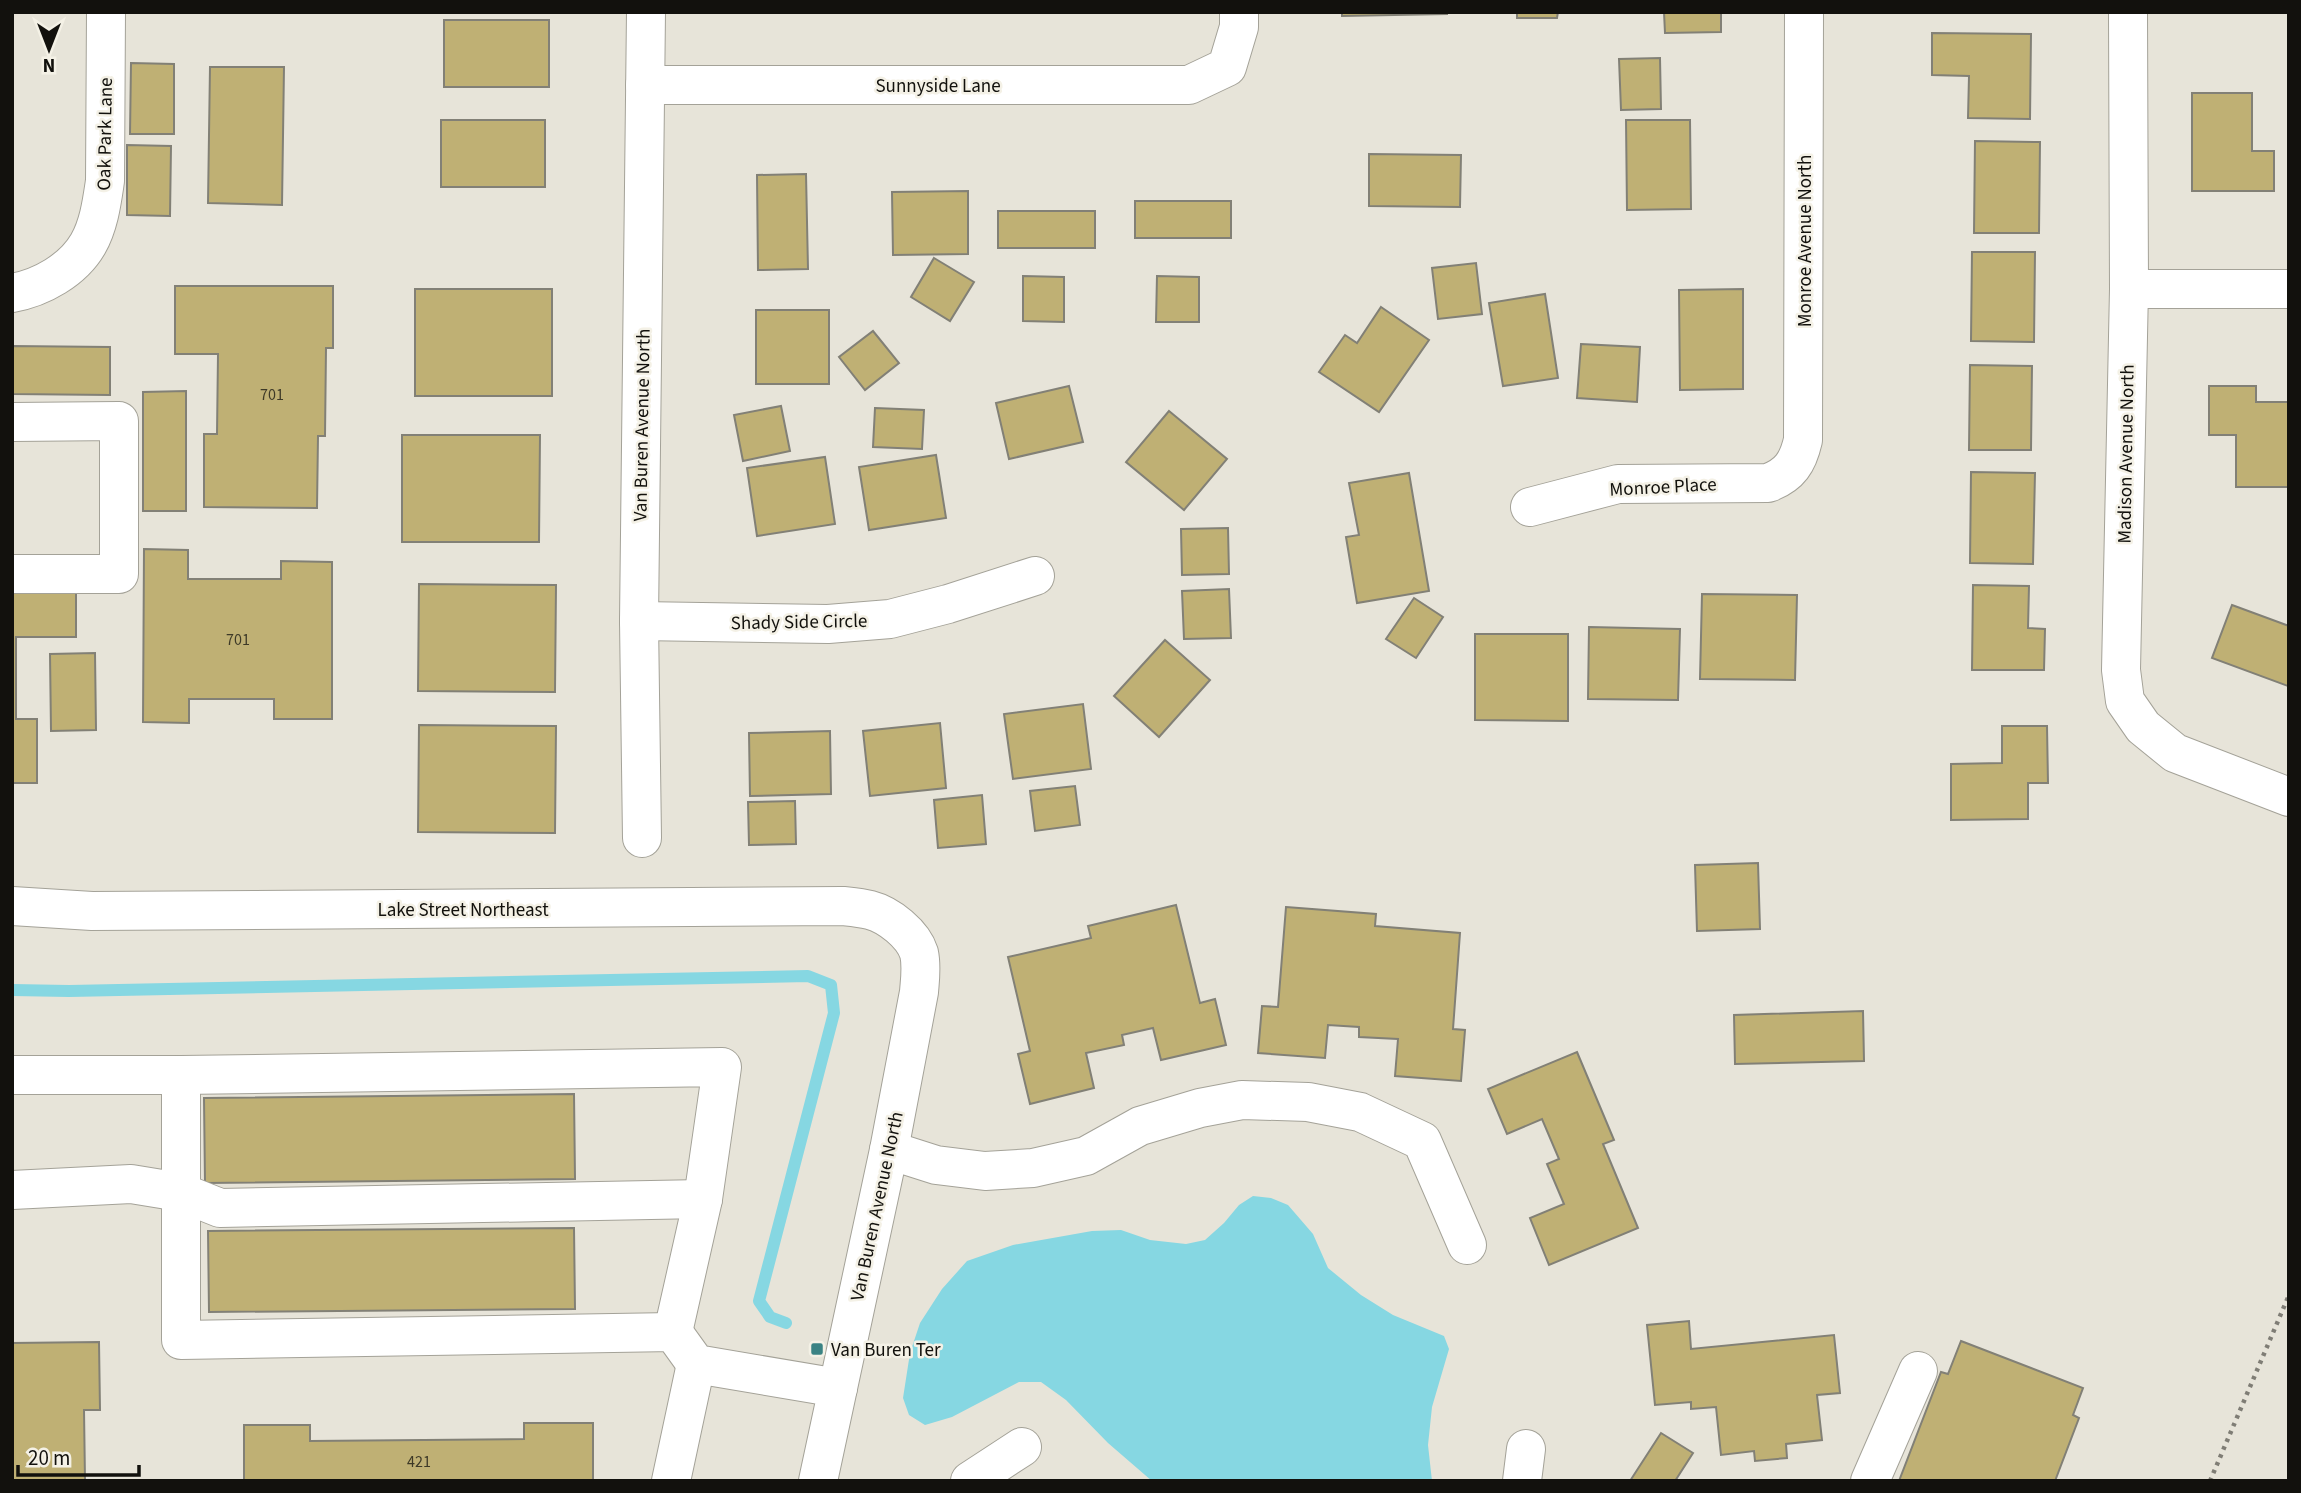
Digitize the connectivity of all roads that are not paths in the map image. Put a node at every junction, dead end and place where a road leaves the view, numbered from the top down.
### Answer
1 (106, 12) edge
2 (646, 12) edge
3 (1239, 12) edge
4 (1804, 12) edge
5 (2128, 12) edge
6 (645, 85) junction
7 (2129, 289) junction
8 (2289, 289) edge
9 (12, 293) edge
10 (12, 422) edge
11 (1794, 467) joint
12 (1530, 507) dead end
13 (12, 575) edge
14 (1035, 576) dead end
15 (639, 621) junction
16 (2289, 797) edge
17 (642, 838) dead end
18 (12, 906) edge
19 (906, 934) joint
20 (12, 1075) edge
21 (181, 1075) junction
22 (889, 1150) junction
23 (12, 1190) edge
24 (180, 1192) junction
25 (703, 1199) junction
26 (1466, 1245) dead end
27 (673, 1332) junction
28 (696, 1364) junction
29 (1918, 1371) dead end
30 (838, 1388) junction
31 (1022, 1447) dead end
32 (671, 1481) edge
33 (818, 1481) edge
34 (970, 1481) edge
35 (1870, 1481) edge

1 - 9 street, Oak Park Lane
2 - 6 street, Van Buren Avenue North
3 - 6 street, Sunnyside Lane
4 - 11 street, Monroe Avenue North
5 - 7 street, Madison Avenue North
6 - 15 street, Van Buren Avenue North
7 - 8 street
7 - 16 street, Madison Avenue North
10 - 13 street
11 - 12 street, Monroe Place
14 - 15 street, Shady Side Circle
15 - 17 street, Van Buren Avenue North
18 - 19 street, Lake Street Northeast
19 - 22 street, Van Buren Avenue North
20 - 21 street
21 - 24 street
21 - 25 street
22 - 26 street
22 - 30 street, Van Buren Avenue North
23 - 24 street
24 - 25 street
24 - 27 street
25 - 27 street
27 - 28 street
28 - 30 street
28 - 32 street
29 - 35 street
30 - 33 street, Van Buren Avenue North
31 - 34 street

